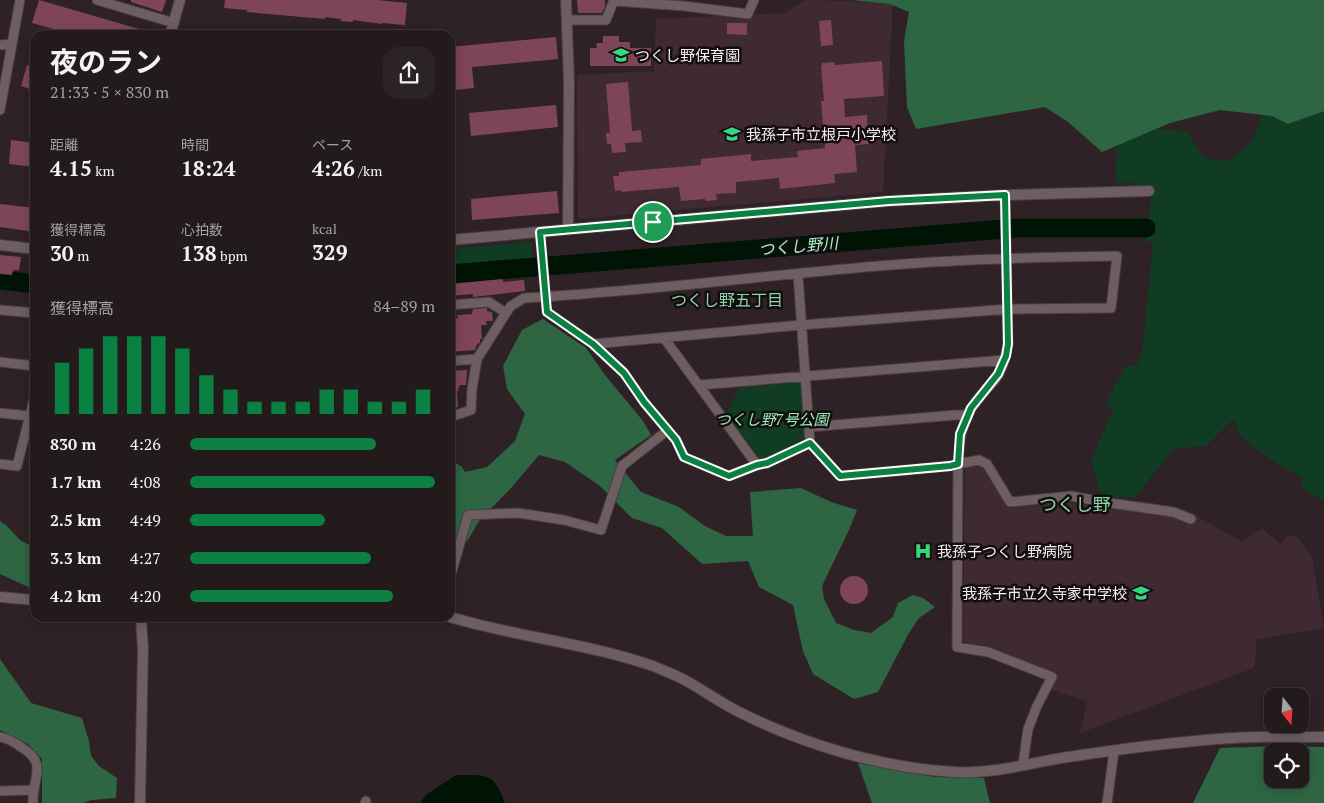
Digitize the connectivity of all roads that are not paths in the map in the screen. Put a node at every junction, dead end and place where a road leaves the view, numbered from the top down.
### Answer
1 (20, 0) edge
2 (97, 0) edge
3 (180, 0) edge
4 (566, 0) edge
5 (614, 0) edge
6 (754, 0) edge
7 (568, 20) junction
8 (174, 23) junction
9 (172, 30) edge
10 (12, 44) junction
11 (0, 45) edge
12 (0, 110) edge
13 (1148, 191) dead end
14 (1005, 195) junction
15 (568, 229) junction
16 (540, 232) junction
17 (455, 240) edge
18 (0, 245) edge
19 (30, 248) edge
20 (1006, 258) junction
21 (798, 275) junction
22 (546, 297) junction
23 (455, 305) edge
24 (1008, 309) junction
25 (0, 310) edge
26 (30, 313) edge
27 (506, 313) junction
28 (801, 325) junction
29 (664, 338) junction
30 (593, 344) junction
31 (477, 359) junction
32 (1004, 360) junction
33 (455, 361) edge
34 (0, 362) edge
35 (30, 365) edge
36 (805, 377) junction
37 (699, 385) junction
38 (30, 412) edge
39 (0, 414) edge
40 (455, 415) edge
41 (29, 416) junction
42 (967, 418) junction
43 (809, 427) junction
44 (668, 430) junction
45 (810, 443) junction
46 (0, 464) edge
47 (958, 464) junction
48 (757, 465) junction
49 (1191, 518) dead end
50 (455, 560) edge
51 (0, 597) edge
52 (30, 600) edge
53 (455, 619) edge
54 (141, 622) edge
55 (0, 737) edge
56 (1324, 738) edge
57 (1114, 751) junction
58 (1023, 764) junction
59 (32, 790) junction
60 (0, 791) edge
61 (33, 803) edge
62 (140, 803) edge
63 (1107, 803) edge

1 - 10 street
2 - 8 street
3 - 8 street
4 - 7 street
5 - 6 street
5 - 7 street
7 - 15 street
8 - 9 street
10 - 11 street
10 - 12 street
13 - 14 street
14 - 15 street
14 - 20 street
15 - 16 street
16 - 17 street
16 - 22 street
18 - 19 street
20 - 21 street
20 - 24 street
20 - 24 street
21 - 22 street
21 - 28 street
22 - 27 street
22 - 30 street
23 - 27 street
24 - 28 street
24 - 32 street
25 - 26 street
27 - 31 street
28 - 29 street
28 - 36 street
29 - 30 street
29 - 37 street
30 - 44 street
31 - 33 street
31 - 40 street
32 - 36 street
32 - 42 street
34 - 35 street
36 - 37 street
36 - 43 street
37 - 48 street
38 - 41 street
39 - 41 street
41 - 46 street
42 - 43 street
42 - 47 street
43 - 45 street
44 - 48 street
44 - 50 street
45 - 47 street
45 - 48 street
47 - 49 street
47 - 58 street
51 - 52 street
53 - 58 street
54 - 62 street
55 - 59 street
56 - 57 street
57 - 58 street
57 - 63 street
59 - 60 street
59 - 61 street

